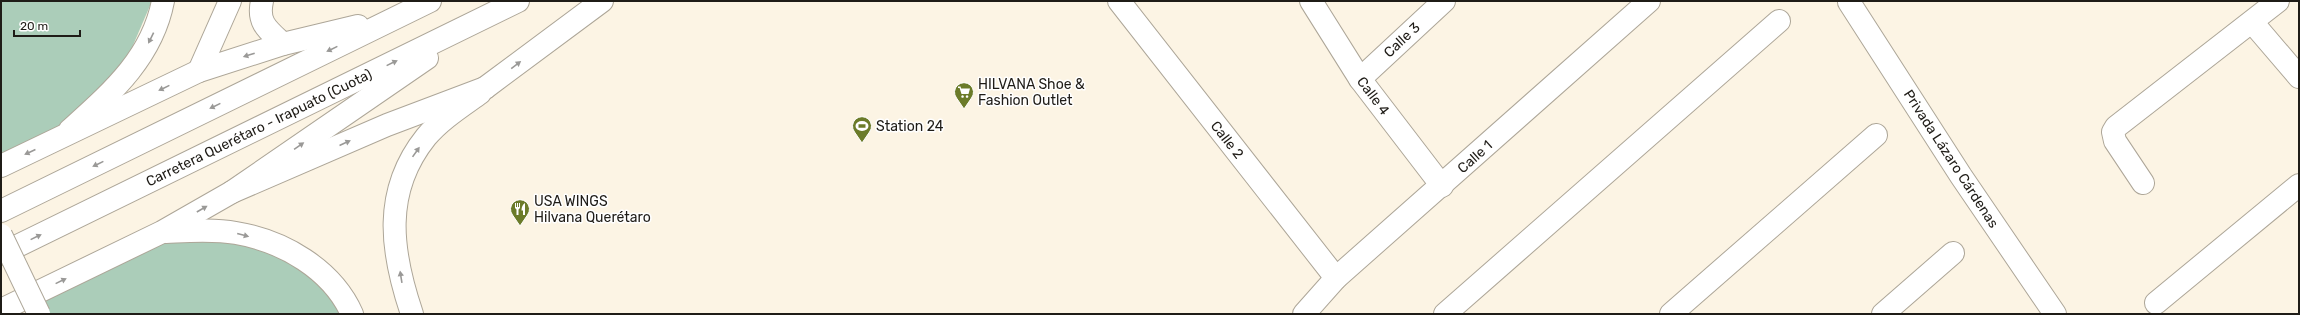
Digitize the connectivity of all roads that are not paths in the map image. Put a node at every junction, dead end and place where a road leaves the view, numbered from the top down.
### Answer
1 (164, 1) edge
2 (230, 1) edge
3 (262, 1) edge
4 (430, 1) edge
5 (518, 1) edge
6 (602, 1) edge
7 (1118, 1) edge
8 (1444, 1) edge
9 (1649, 1) edge
10 (2278, 1) edge
11 (1314, 2) edge
12 (1849, 2) dead end
13 (489, 15) junction
14 (395, 18) junction
15 (1779, 21) dead end
16 (2252, 22) junction
17 (283, 44) junction
18 (199, 71) junction
19 (2299, 77) edge
20 (1360, 79) junction
21 (485, 88) junction
22 (1876, 135) dead end
23 (60, 138) junction
24 (1, 166) edge
25 (2143, 183) dead end
26 (2299, 185) edge
27 (1442, 186) junction
28 (232, 192) junction
29 (1, 211) edge
30 (162, 232) junction
31 (1, 235) edge
32 (1954, 253) dead end
33 (1, 254) edge
34 (1336, 278) junction
35 (2156, 303) dead end
36 (1, 310) edge
37 (39, 314) edge
38 (352, 314) edge
39 (412, 314) edge
40 (1304, 314) edge
41 (1445, 314) edge
42 (1671, 314) edge
43 (1883, 314) edge
44 (2055, 314) edge

1 -> 23 main road
2 - 18 main road
3 - 17 main road
4 - 14 main road
5 - 13 main road, Carretera Querétaro - Irapuato (Cuota)
21 -> 6 main road
7 - 34 main road, Calle 2
8 - 20 main road, Calle 3
9 - 27 main road, Calle 1
10 - 16 main road
11 - 20 main road, Calle 4
12 - 44 main road, Privada Lázaro Cárdenas
28 -> 13 main road
33 -> 13 main road, Carretera Querétaro - Irapuato (Cuota)
14 - 17 main road
14 -> 29 main road
15 - 41 main road
16 - 19 main road
16 - 25 main road
17 -> 18 main road
18 -> 23 main road
20 - 27 main road, Calle 4
28 -> 21 main road
39 -> 21 main road
22 - 42 main road
23 -> 24 main road
26 - 35 main road
27 - 34 main road, Calle 1
30 -> 28 main road
36 -> 30 main road
30 -> 38 main road
31 - 37 main road, bridge
32 - 43 main road
34 - 40 main road, Calle 1

